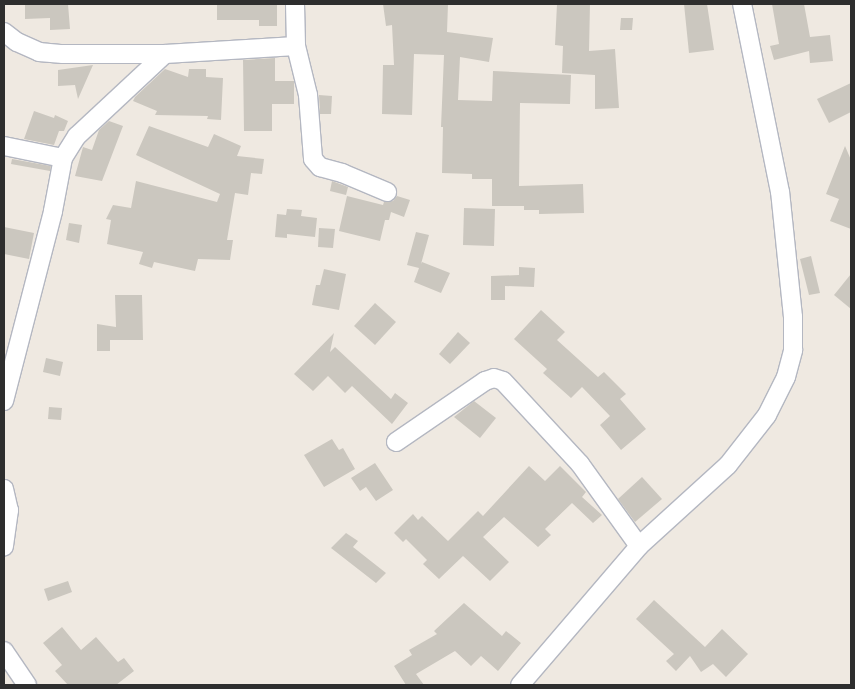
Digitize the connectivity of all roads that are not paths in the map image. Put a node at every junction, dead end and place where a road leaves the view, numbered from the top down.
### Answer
1 (295, 4) edge
2 (742, 4) edge
3 (4, 32) edge
4 (296, 46) junction
5 (165, 54) junction
6 (4, 146) edge
7 (63, 158) junction
8 (387, 192) dead end
9 (4, 401) edge
10 (396, 442) dead end
11 (4, 488) edge
12 (7, 510) edge
13 (639, 546) junction
14 (4, 547) edge
15 (4, 651) edge
16 (26, 685) edge
17 (520, 685) edge

1 - 4 street
2 - 13 street
3 - 5 street
4 - 5 street
4 - 8 street
5 - 7 street
6 - 7 street
7 - 9 street
10 - 13 street
11 - 12 street
12 - 14 street
13 - 17 street
15 - 16 street

